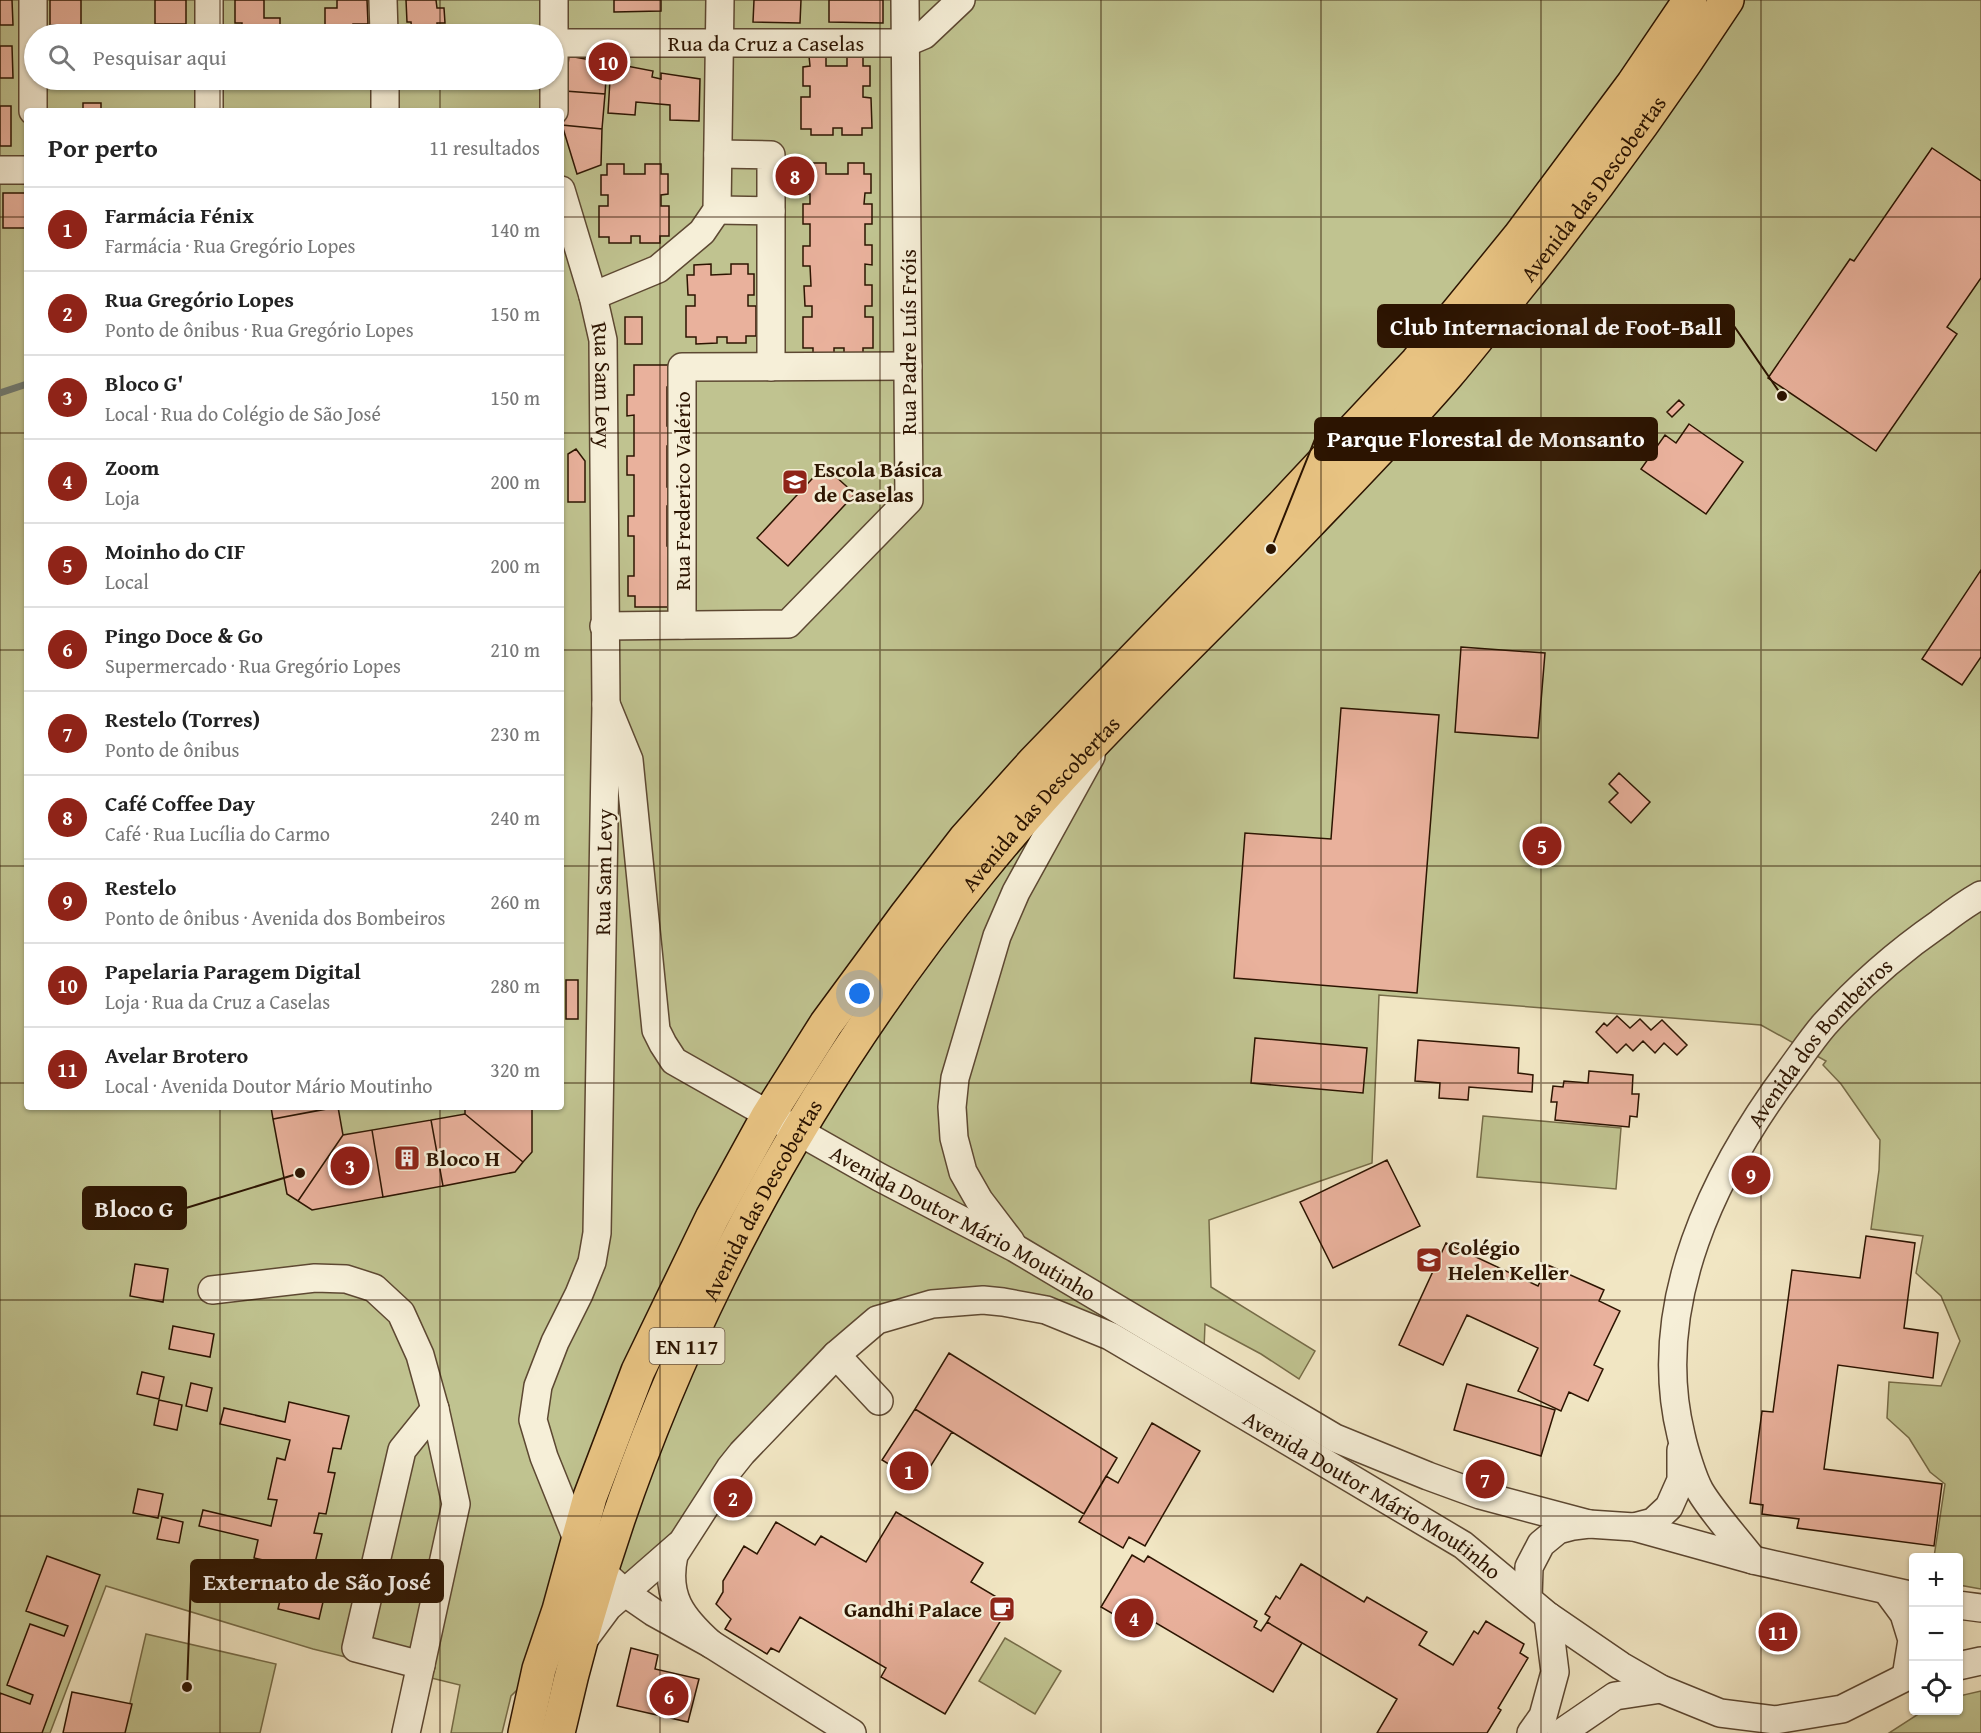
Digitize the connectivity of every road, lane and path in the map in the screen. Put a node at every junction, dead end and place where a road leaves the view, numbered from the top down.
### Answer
1 (33, 0) edge
2 (209, 0) edge
3 (383, 0) edge
4 (555, 0) edge
5 (720, 0) edge
6 (905, 0) edge
7 (961, 0) edge
8 (1690, 0) edge
9 (1727, 0) edge
10 (33, 24) edge
11 (209, 24) edge
12 (384, 24) edge
13 (554, 24) edge
14 (564, 43) edge
15 (720, 43) junction
16 (905, 43) junction
17 (33, 90) edge
18 (209, 90) edge
19 (385, 90) edge
20 (554, 90) edge
21 (33, 108) edge
22 (209, 108) edge
23 (385, 108) edge
24 (554, 108) edge
25 (718, 154) junction
26 (0, 170) edge
27 (24, 170) edge
28 (564, 200) edge
29 (717, 210) junction
30 (771, 211) junction
31 (593, 296) junction
32 (908, 366) junction
33 (771, 367) junction
34 (682, 625) junction
35 (604, 626) junction
36 (606, 704) junction
37 (1105, 732) junction
38 (1981, 895) edge
39 (768, 1116) junction
40 (797, 1132) junction
41 (1024, 1254) junction
42 (212, 1290) dead end
43 (1003, 1302) junction
44 (836, 1354) junction
45 (879, 1401) dead end
46 (435, 1408) junction
47 (1681, 1437) junction
48 (1589, 1524) junction
49 (1634, 1527) junction
50 (577, 1539) junction
51 (680, 1544) junction
52 (1753, 1560) junction
53 (600, 1570) junction
54 (1887, 1591) junction
55 (624, 1592) junction
56 (1909, 1595) edge
57 (1528, 1599) junction
58 (1963, 1606) edge
59 (1981, 1608) edge
60 (1548, 1616) junction
61 (581, 1644) junction
62 (711, 1644) junction
63 (1911, 1661) edge
64 (1981, 1661) edge
65 (421, 1665) junction
66 (1963, 1665) edge
67 (1909, 1676) edge
68 (1661, 1689) junction
69 (1842, 1709) junction
70 (1726, 1723) edge
71 (406, 1733) edge
72 (525, 1733) edge
73 (558, 1733) edge
74 (852, 1733) edge
75 (1531, 1733) edge
76 (1562, 1733) edge
77 (1823, 1733) edge

1 - 10 street
2 - 11 street
3 - 12 street
4 - 13 street
5 - 15 street
6 - 16 street, Rua Padre Luís Fróis
7 - 16 street, Rua da Cruz a Caselas
8 - 39 main road, Avenida das Descobertas
9 - 37 main road, Avenida das Descobertas / EN 117
14 - 15 street, Rua da Cruz a Caselas
15 - 16 street, Rua da Cruz a Caselas
15 - 25 street
16 - 32 street, Rua Padre Luís Fróis
17 - 21 street
18 - 22 street
19 - 23 street
20 - 24 street
25 - 29 street
25 - 30 street
26 - 27 street
28 - 31 street, Rua Sam Levy
29 - 30 street
29 - 31 street
30 - 33 street
31 - 35 street, Rua Sam Levy
32 - 33 street, Rua Frederico Valério
32 - 34 street, Rua Padre Luís Fróis
33 - 34 street, Rua Frederico Valério
34 - 35 street, Rua Padre Luís Fróis
35 - 36 street, Rua Sam Levy
36 - 39 street, Avenida Doutor Mário Moutinho
36 - 50 street, Rua Sam Levy
37 - 40 main road, Avenida das Descobertas / EN 117
37 - 41 street
38 - 47 street, Avenida dos Bombeiros
39 - 40 street, Avenida Doutor Mário Moutinho
39 - 50 main road, Avenida das Descobertas
40 - 41 street, Avenida Doutor Mário Moutinho
40 - 53 main road, Avenida das Descobertas / EN 117
41 - 43 street
41 - 48 street, Avenida Doutor Mário Moutinho
42 - 46 street
43 - 44 street, Avenida Doutor Mário Moutinho
43 - 57 street, Avenida Doutor Mário Moutinho
44 - 45 street
44 - 51 street
46 - 65 street
46 - 65 street
47 - 49 street, Avenida dos Bombeiros
47 - 52 street, Avenida dos Bombeiros
48 - 49 street, Avenida Doutor Mário Moutinho
48 - 57 street, Avenida Doutor Mário Moutinho
49 - 52 street, Avenida Doutor Mário Moutinho
50 - 53 main road
50 - 72 main road, Avenida das Descobertas
51 - 53 street
51 - 55 street
51 - 62 street
52 - 54 street, Avenida Doutor Mário Moutinho
53 - 55 street
53 - 61 main road, Avenida das Descobertas / EN 117
54 - 56 street, Avenida Doutor Mário Moutinho
54 - 63 street, Avenida Doutor Mário Moutinho
55 - 61 street
55 - 62 street
57 - 60 street, Avenida Doutor Mário Moutinho
58 - 59 street
60 - 68 street, Avenida Doutor Mário Moutinho
60 - 75 street
61 - 73 main road, Avenida das Descobertas / EN 117
62 - 74 street
64 - 66 street
65 - 71 street
67 - 69 street, Avenida Doutor Mário Moutinho
68 - 70 street, Avenida Doutor Mário Moutinho
68 - 76 street
69 - 70 street, Avenida Doutor Mário Moutinho
69 - 77 street

